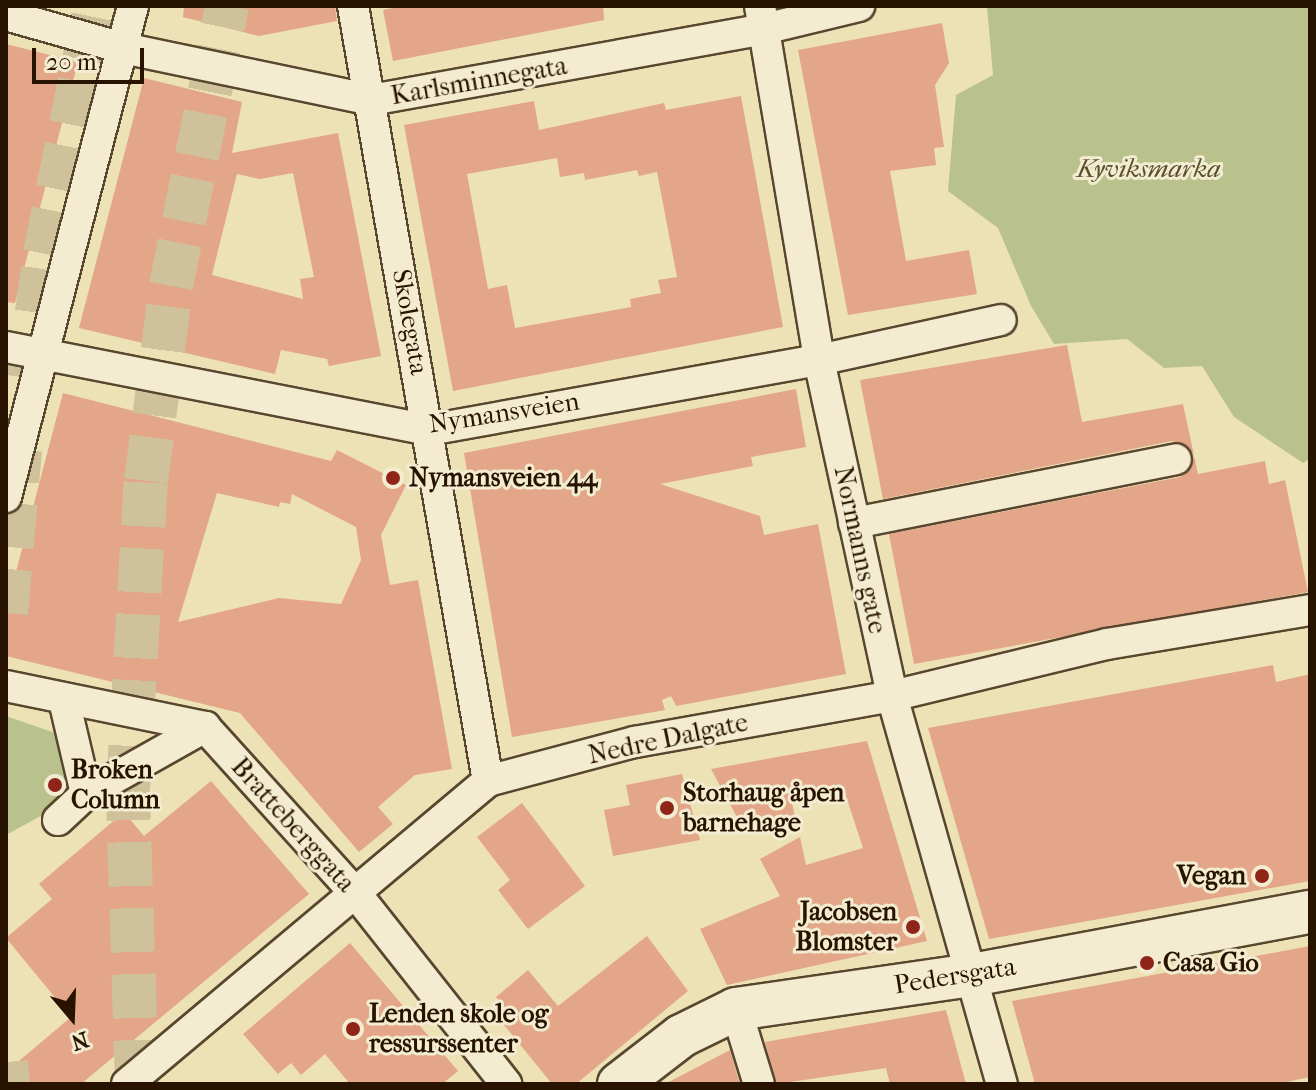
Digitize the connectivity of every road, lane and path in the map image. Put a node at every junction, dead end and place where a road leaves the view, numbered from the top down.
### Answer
1 (133, 6) edge
2 (353, 6) edge
3 (859, 6) edge
4 (6, 15) edge
5 (762, 18) edge
6 (123, 48) junction
7 (371, 100) junction
8 (1001, 320) dead end
9 (6, 347) edge
10 (41, 357) junction
11 (819, 360) junction
12 (429, 430) junction
13 (1176, 459) dead end
14 (6, 497) edge
15 (854, 523) junction
16 (1310, 610) edge
17 (6, 686) edge
18 (892, 696) junction
19 (64, 700) junction
20 (205, 727) junction
21 (488, 781) junction
22 (86, 794) junction
23 (58, 820) dead end
24 (357, 895) junction
25 (1310, 912) edge
26 (972, 975) junction
27 (736, 1009) junction
28 (127, 1084) edge
29 (506, 1084) edge
30 (619, 1084) edge
31 (759, 1084) edge
32 (1002, 1084) edge

1 - 6 street
2 - 7 street, Skolegata
3 - 5 street, Karlsminnegata
4 - 6 street, Karlsminnegata
5 - 7 street, Karlsminnegata
5 - 11 street, Normanns gate
6 - 7 street, Karlsminnegata
6 - 10 street
7 - 12 street, Skolegata
8 - 11 street, Nymansveien
9 - 10 street, Nymansveien
10 - 12 street, Nymansveien
10 - 14 street
11 - 12 street, Nymansveien
11 - 15 street, Normanns gate
12 - 21 street, Skolegata
13 - 15 street
15 - 18 street, Normanns gate
16 - 18 street, Nedre Dalgate
17 - 19 street
18 - 21 street, Nedre Dalgate
18 - 26 street, Normanns gate
19 - 20 street
19 - 22 street
20 - 22 street
20 - 24 street, Bratteberggata
21 - 24 street, Nedre Dalgate
22 - 23 street
24 - 28 street, Nedre Dalgate
24 - 29 street, Bratteberggata
25 - 26 street, Pedersgata
26 - 27 street, Pedersgata
26 - 32 street, Normanns gate
27 - 30 street, Pedersgata
27 - 31 street

